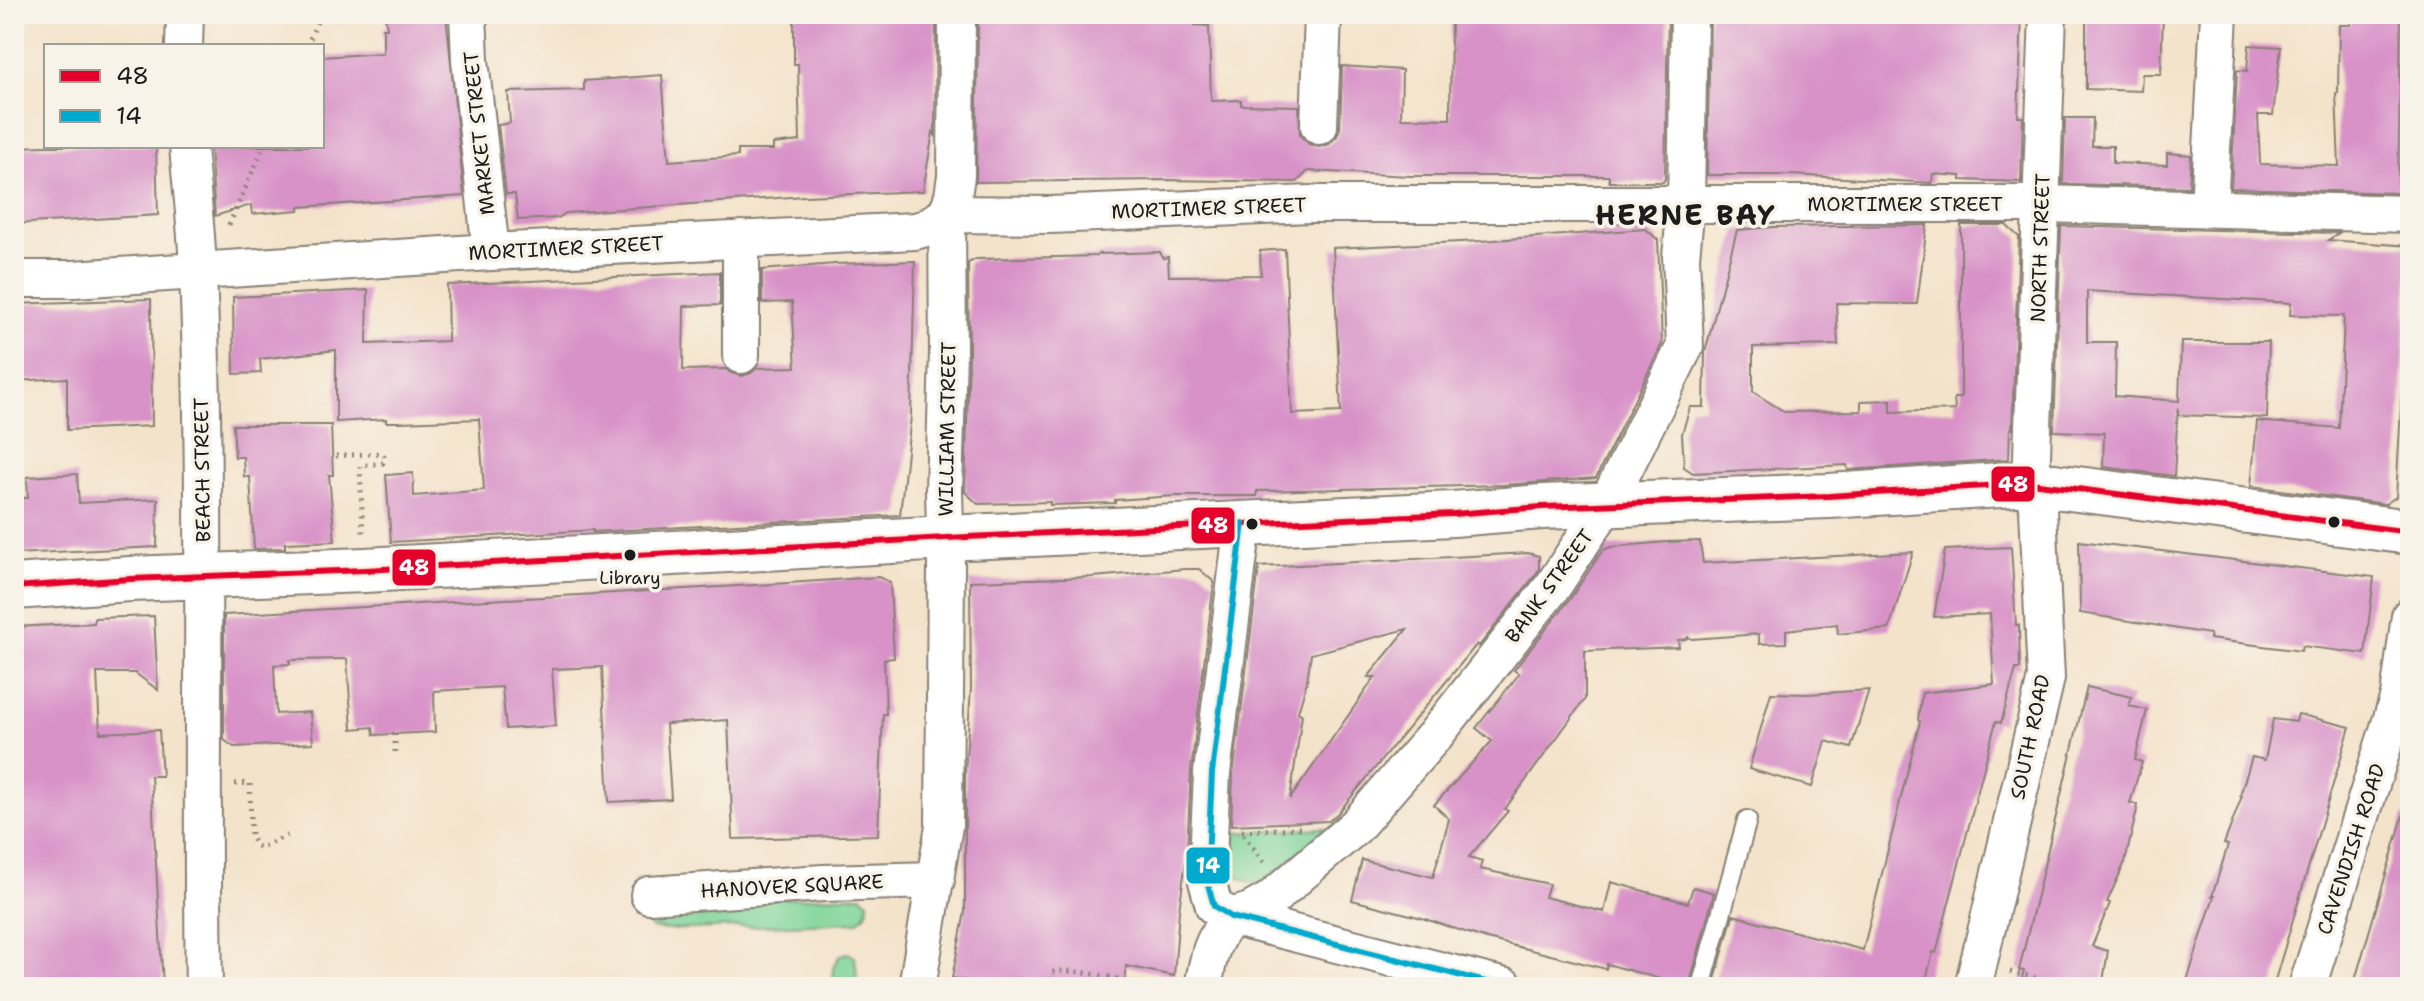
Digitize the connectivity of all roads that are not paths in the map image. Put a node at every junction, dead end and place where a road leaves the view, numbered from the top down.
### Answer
1 (185, 14) edge
2 (468, 14) edge
3 (957, 14) edge
4 (1323, 14) edge
5 (1689, 14) edge
6 (2048, 14) edge
7 (2219, 14) edge
8 (184, 44) edge
9 (1319, 126) dead end
10 (188, 148) edge
11 (1686, 204) junction
12 (2042, 204) junction
13 (2209, 208) junction
14 (947, 214) junction
15 (2410, 214) edge
16 (741, 239) junction
17 (491, 252) junction
18 (198, 271) junction
19 (14, 279) edge
20 (741, 355) dead end
21 (2031, 483) junction
22 (1607, 504) junction
23 (1243, 523) junction
24 (2410, 532) edge
25 (946, 538) junction
26 (204, 577) junction
27 (14, 587) edge
28 (2410, 616) edge
29 (1747, 820) dead end
30 (936, 880) junction
31 (649, 895) dead end
32 (1231, 917) junction
33 (1976, 976) edge
34 (204, 987) edge
35 (917, 987) edge
36 (1203, 987) edge
37 (1505, 987) edge
38 (1701, 987) edge
39 (2307, 987) edge

1 - 8 street
2 - 17 street, MARKET STREET
3 - 14 street, WILLIAM STREET
4 - 9 street
5 - 11 street, BANK STREET
6 - 12 street, NORTH STREET
7 - 13 street
10 - 18 street, BEACH STREET
11 - 12 street, MORTIMER STREET
11 - 14 street, MORTIMER STREET
11 - 22 street, BANK STREET
12 - 13 street, MORTIMER STREET
12 - 21 street, NORTH STREET
13 - 15 street, MORTIMER STREET
14 - 16 street, MORTIMER STREET
14 - 25 street, WILLIAM STREET
16 - 17 street, MORTIMER STREET
16 - 20 street
17 - 18 street, MORTIMER STREET
18 - 19 street, MORTIMER STREET
18 - 26 street, BEACH STREET
21 - 22 main road
21 - 24 main road
21 - 33 street, SOUTH ROAD
22 - 23 main road
22 - 32 street, BANK STREET
23 - 25 main road
23 - 32 street
25 - 26 main road
25 - 30 street, WILLIAM STREET
26 - 27 main road
26 - 34 street, BEACH STREET
28 - 39 street, CAVENDISH ROAD
29 - 38 lane
30 - 31 street, HANOVER SQUARE
30 - 35 street, WILLIAM STREET
32 - 36 street
32 - 37 street

